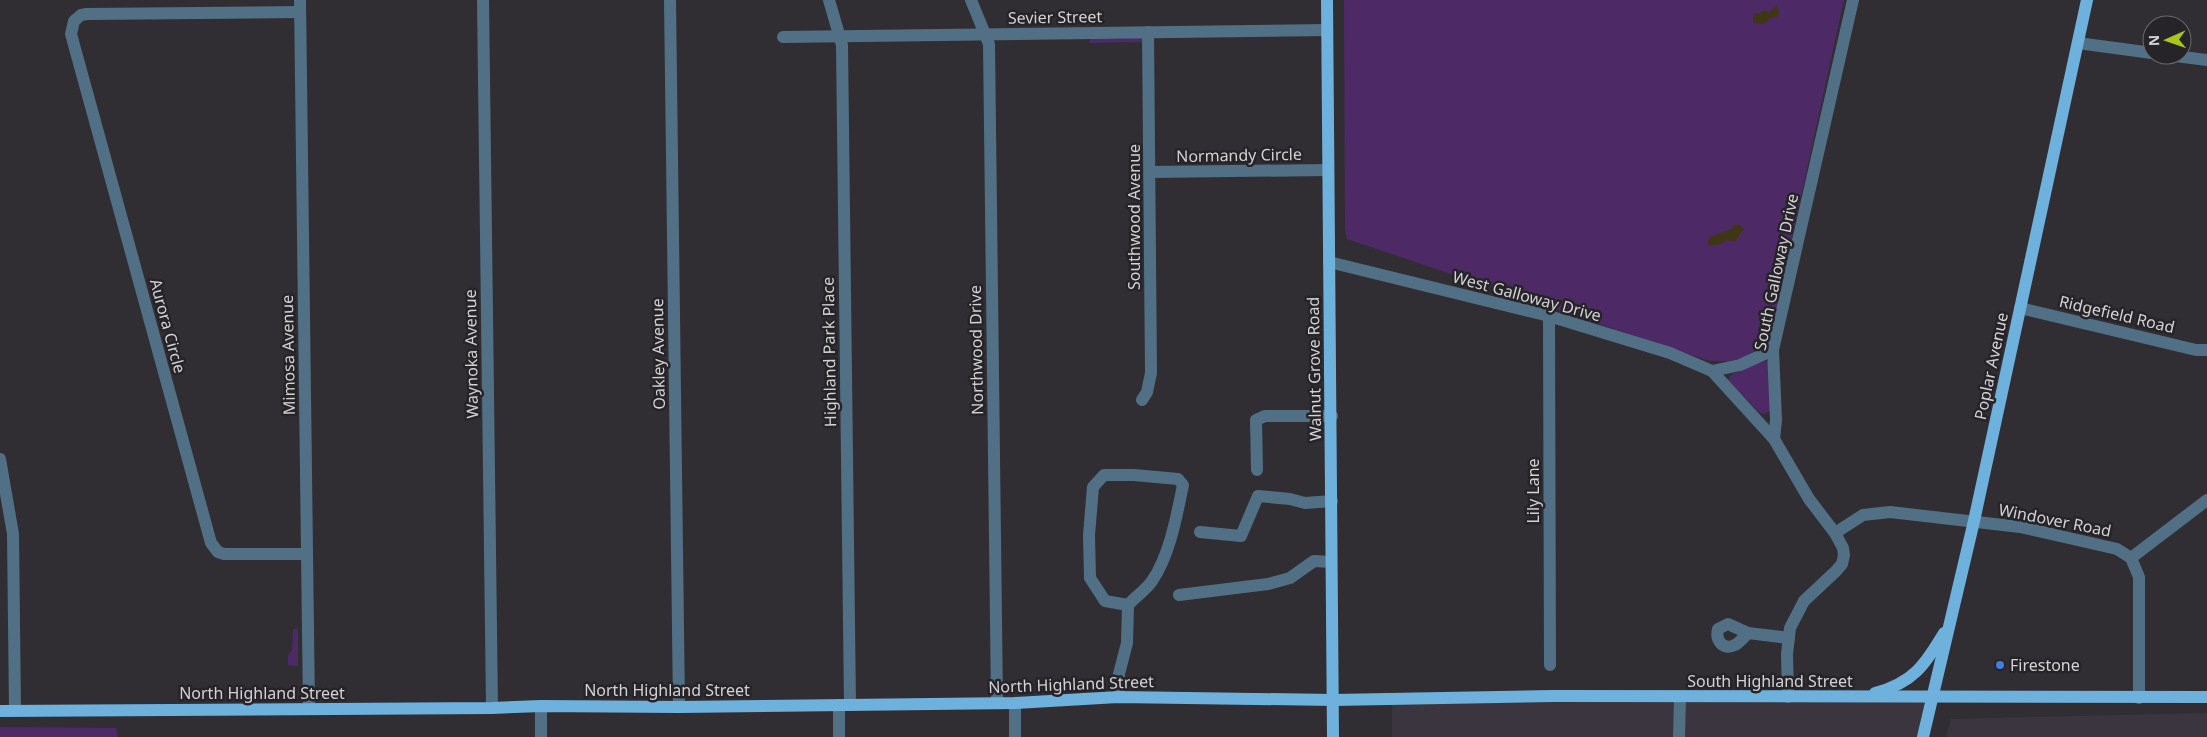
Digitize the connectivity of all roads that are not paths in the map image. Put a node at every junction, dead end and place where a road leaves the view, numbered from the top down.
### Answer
1 (483, 0) edge
2 (670, 0) edge
3 (829, 0) edge
4 (971, 0) edge
5 (1327, 0) edge
6 (1853, 0) edge
7 (2086, 0) edge
8 (300, 6) edge
9 (1327, 30) junction
10 (1148, 32) junction
11 (986, 34) junction
12 (840, 36) junction
13 (783, 37) dead end
14 (2078, 43) junction
15 (2142, 52) edge
16 (2192, 58) edge
17 (2207, 60) edge
18 (1327, 170) junction
19 (1150, 172) junction
20 (1329, 262) junction
21 (2020, 308) junction
22 (1549, 316) junction
23 (1773, 350) junction
24 (2207, 350) edge
25 (1712, 371) junction
26 (1142, 400) dead end
27 (1332, 416) junction
28 (1774, 439) junction
29 (0, 459) edge
30 (1257, 470) dead end
31 (2207, 500) edge
32 (1332, 501) junction
33 (1974, 521) junction
34 (1200, 532) dead end
35 (1835, 533) junction
36 (307, 554) junction
37 (2131, 558) junction
38 (1331, 562) junction
39 (1180, 594) dead end
40 (1128, 605) junction
41 (1951, 620) junction
42 (1748, 633) dead end
43 (1789, 638) junction
44 (1550, 665) dead end
45 (1788, 696) junction
46 (1118, 697) junction
47 (1857, 697) junction
48 (1934, 697) junction
49 (2207, 697) edge
50 (1680, 698) junction
51 (2139, 698) junction
52 (1333, 700) junction
53 (997, 703) junction
54 (1015, 703) junction
55 (845, 705) junction
56 (541, 706) junction
57 (679, 707) junction
58 (492, 708) junction
59 (309, 709) junction
60 (15, 710) junction
61 (0, 711) edge
62 (540, 737) edge
63 (839, 737) edge
64 (1015, 737) edge
65 (1333, 737) edge
66 (1680, 737) edge
67 (1923, 737) edge

1 - 58 street, Waynoka Avenue
2 - 57 street, Oakley Avenue
3 - 12 street, Highland Park Place
4 - 11 street, Northwood Drive
5 - 9 main road, Walnut Grove Road
6 - 23 street, South Galloway Drive
7 - 14 main road, Poplar Avenue
8 - 36 street, Mimosa Avenue
8 - 36 street, Aurora Circle
9 - 10 street, Sevier Street
9 - 18 main road, Walnut Grove Road
10 - 11 street, Sevier Street
10 - 19 street, Southwood Avenue
11 - 12 street, Sevier Street
11 - 53 street, Northwood Drive
12 - 13 street, Sevier Street
12 - 55 street, Highland Park Place
14 - 15 street
14 - 21 main road, Poplar Avenue
16 - 17 street
18 - 19 street, Normandy Circle
18 - 20 main road, Walnut Grove Road
19 - 26 street, Southwood Avenue
20 - 22 street, West Galloway Drive
20 - 27 main road, Walnut Grove Road
21 - 24 street, Ridgefield Road
21 - 33 main road, Poplar Avenue
22 - 25 street, West Galloway Drive
22 - 44 street, Lily Lane
23 - 25 street
23 - 28 street, South Galloway Drive
25 - 28 street, West Galloway Drive
27 - 30 street
27 - 32 main road, Walnut Grove Road
28 - 35 street
29 - 60 street
31 - 37 street
32 - 34 street
32 - 38 main road, Walnut Grove Road
33 - 35 street, Windover Road
33 - 37 street, Windover Road
33 - 41 main road, Poplar Avenue
35 - 43 street
36 - 59 street, Mimosa Avenue
37 - 51 street
38 - 39 street
38 - 52 main road, Walnut Grove Road
40 - 40 street
40 - 46 street
41 - 47 main road
41 - 48 main road, Poplar Avenue
42 - 43 street
43 - 45 street
45 - 47 main road, South Highland Street
45 - 50 main road, South Highland Street
46 - 52 main road, North Highland Street
46 - 54 main road, North Highland Street
47 - 48 main road, South Highland Street
48 - 51 main road, South Highland Street
48 - 67 main road, Poplar Avenue
49 - 51 main road, South Highland Street
50 - 52 main road, South Highland Street
50 - 66 street
52 - 65 main road, Walnut Grove Road
53 - 54 main road, North Highland Street
53 - 55 main road, North Highland Street
54 - 64 street
55 - 57 main road, North Highland Street
55 - 63 street, Highland Park Place
56 - 57 main road, North Highland Street
56 - 58 main road, North Highland Street
56 - 62 street
58 - 59 main road, North Highland Street
59 - 60 main road, North Highland Street
60 - 61 main road, North Highland Street

